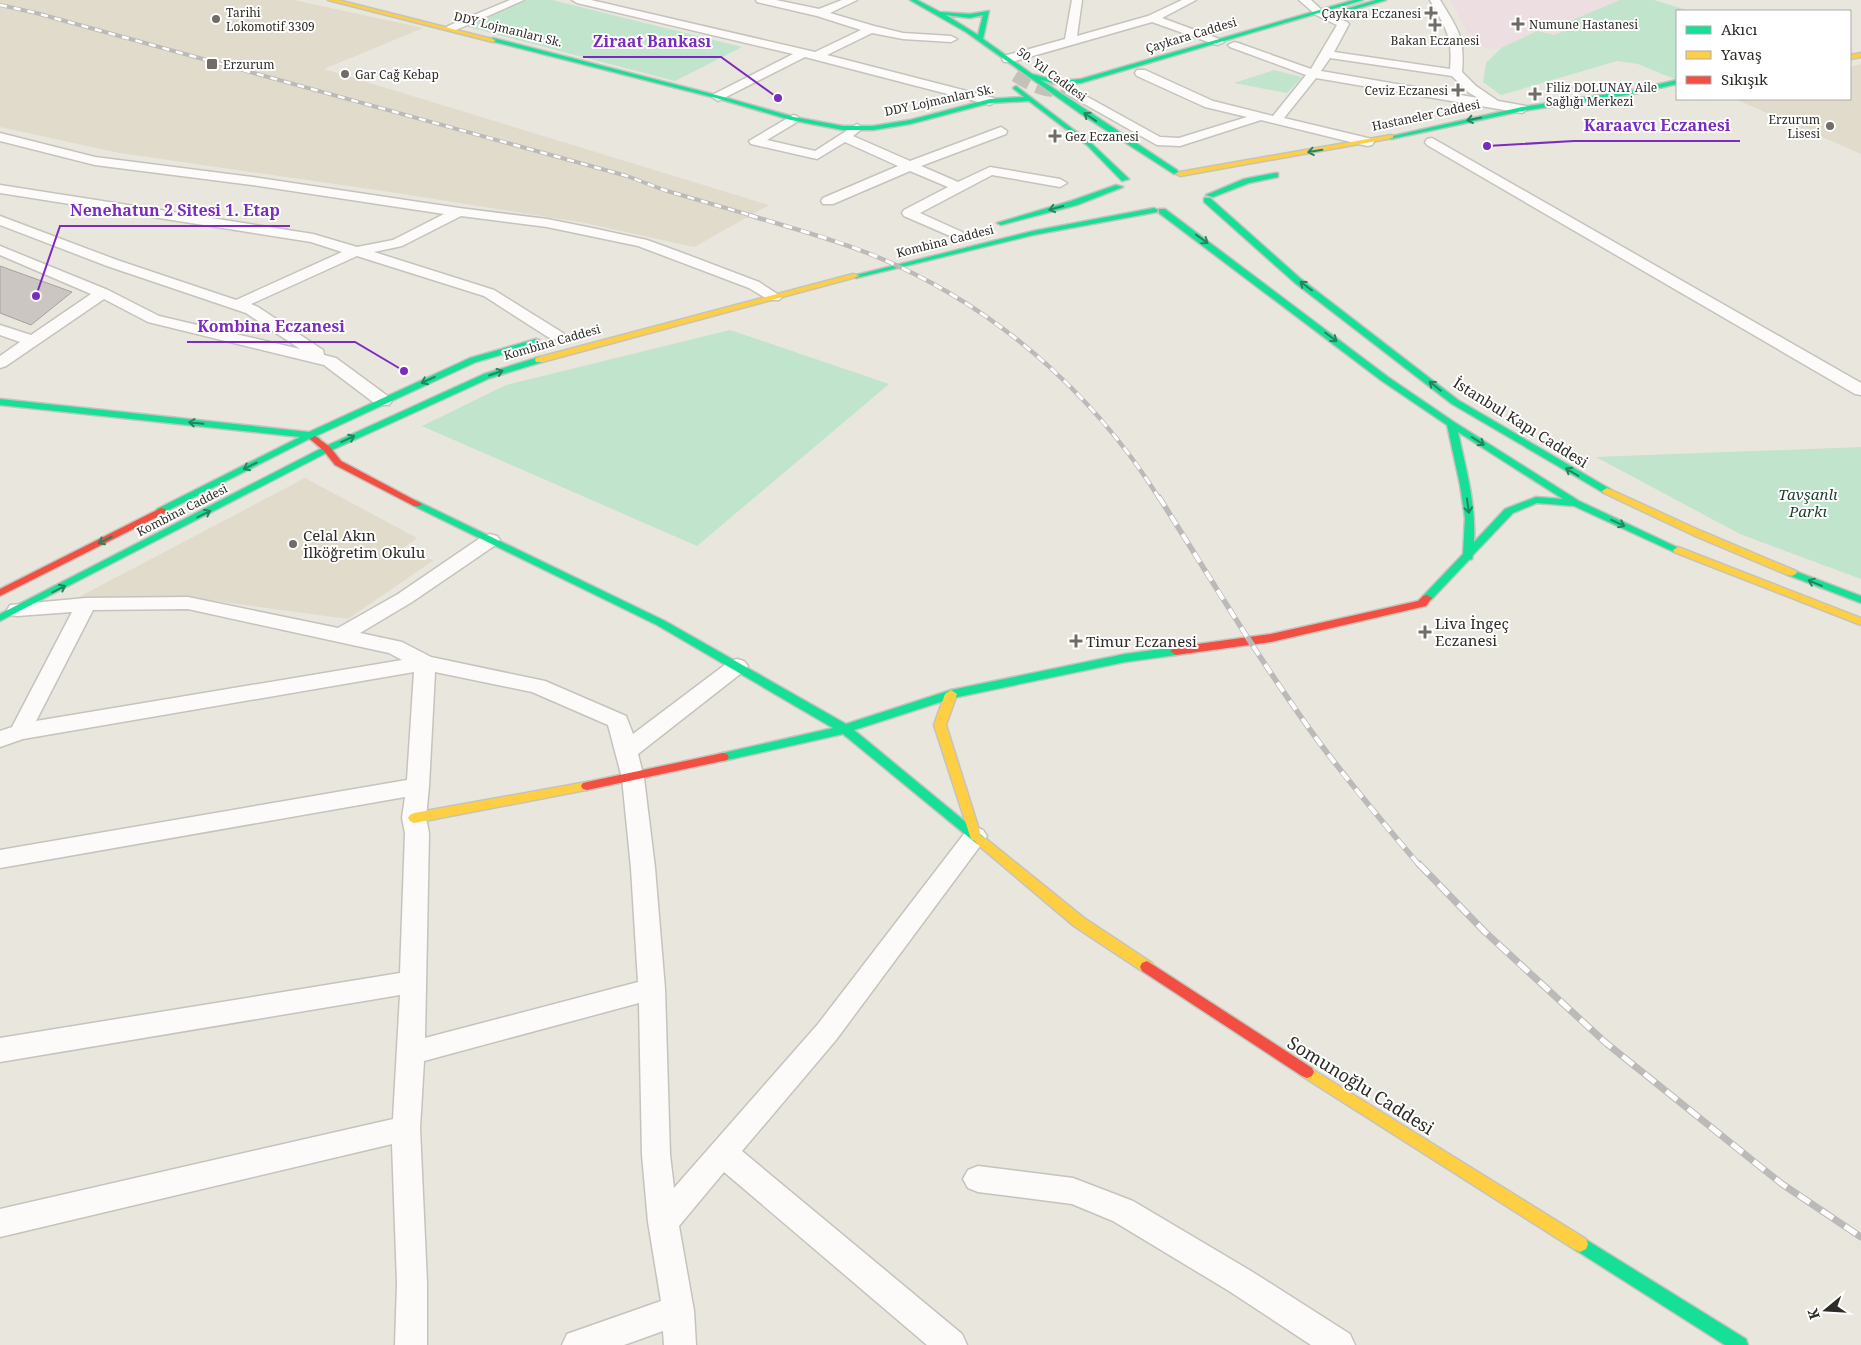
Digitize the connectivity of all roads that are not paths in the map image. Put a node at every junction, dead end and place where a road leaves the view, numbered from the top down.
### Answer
1 (331, 0) edge
2 (373, 0) edge
3 (518, 0) edge
4 (578, 0) edge
5 (761, 0) edge
6 (852, 0) edge
7 (913, 0) edge
8 (992, 0) edge
9 (1077, 0) edge
10 (1191, 0) edge
11 (1304, 0) edge
12 (1360, 0) edge
13 (1383, 0) edge
14 (1433, 3) edge
15 (399, 4) dead end
16 (360, 6) junction
17 (904, 7) dead end
18 (381, 11) junction
19 (988, 12) junction
20 (820, 13) junction
21 (939, 13) junction
22 (1322, 14) junction
23 (1152, 18) junction
24 (1287, 25) junction
25 (930, 26) dead end
26 (452, 28) junction
27 (870, 29) junction
28 (980, 40) junction
29 (954, 42) joint
30 (1070, 42) junction
31 (1218, 42) junction
32 (1234, 45) junction
33 (802, 54) junction
34 (1326, 54) junction
35 (816, 56) junction
36 (1008, 59) junction
37 (1141, 73) junction
38 (1456, 73) junction
39 (1016, 74) tunnel mouth
40 (1314, 74) junction
41 (1030, 75) junction
42 (1006, 82) dead end
43 (1676, 82) edge
44 (1070, 92) junction
45 (1676, 93) edge
46 (718, 97) junction
47 (1030, 99) junction
48 (990, 102) junction
49 (1499, 105) junction
50 (1522, 109) junction
51 (1587, 111) dead end
52 (1259, 117) junction
53 (793, 119) junction
54 (1275, 121) junction
55 (857, 128) junction
56 (1001, 131) dead end
57 (0, 137) edge
58 (844, 137) junction
59 (1451, 138) dead end
60 (1367, 142) junction
61 (1428, 143) joint
62 (1133, 144) junction
63 (1172, 154) dead end
64 (1193, 159) dead end
65 (1105, 160) junction
66 (1238, 165) junction
67 (909, 166) junction
68 (1151, 172) dead end
69 (1286, 172) dead end
70 (1177, 173) junction
71 (1259, 178) junction
72 (1060, 183) dead end
73 (958, 188) junction
74 (0, 189) edge
75 (1244, 197) dead end
76 (1209, 198) junction
77 (828, 200) dead end
78 (1080, 200) junction
79 (1133, 204) dead end
80 (1194, 207) dead end
81 (1158, 210) junction
82 (1179, 210) dead end
83 (459, 212) junction
84 (1241, 212) dead end
85 (0, 220) edge
86 (993, 225) dead end
87 (1237, 226) junction
88 (962, 234) joint
89 (939, 240) dead end
90 (354, 252) junction
91 (4, 254) edge
92 (773, 280) dead end
93 (754, 285) junction
94 (735, 290) dead end
95 (103, 294) junction
96 (774, 298) junction
97 (237, 305) junction
98 (0, 330) edge
99 (562, 335) joint
100 (31, 340) junction
101 (330, 361) junction
102 (0, 362) edge
103 (1861, 390) edge
104 (383, 401) junction
105 (0, 402) edge
106 (0, 412) edge
107 (92, 424) dead end
108 (1451, 424) junction
109 (310, 435) junction
110 (257, 449) dead end
111 (327, 449) junction
112 (277, 452) junction
113 (304, 462) junction
114 (338, 463) junction
115 (1576, 503) junction
116 (490, 540) junction
117 (1468, 557) junction
118 (0, 594) edge
119 (1861, 600) edge
120 (86, 604) junction
121 (9, 614) edge
122 (1861, 622) edge
123 (341, 635) junction
124 (425, 663) junction
125 (737, 666) junction
126 (951, 694) junction
127 (845, 729) junction
128 (10, 736) edge
129 (626, 751) junction
130 (633, 778) junction
131 (418, 786) junction
132 (414, 818) junction
133 (975, 836) junction
134 (0, 859) edge
135 (413, 982) junction
136 (652, 989) junction
137 (0, 1050) edge
138 (411, 1053) junction
139 (406, 1128) junction
140 (723, 1153) junction
141 (978, 1179) dead end
142 (663, 1222) junction
143 (0, 1223) edge
144 (678, 1311) junction
145 (411, 1345) edge
146 (578, 1345) edge
147 (680, 1345) edge
148 (951, 1345) edge
149 (1339, 1345) edge
150 (1740, 1345) edge

1 - 16 main road, DDY Lojmanları Sk.
2 - 16 main road
3 - 26 street
4 - 33 street
5 - 20 street
6 - 20 street
7 - 21 main road, 50. Yıl Caddesi
8 - 19 main road
9 - 30 street
10 - 23 street
11 - 22 street
12 - 22 main road, Çaykara Caddesi
13 - 22 main road, Çaykara Caddesi
14 - 38 street
15 - 18 main road
16 - 18 main road, DDY Lojmanları Sk.
17 - 39 main road
18 - 26 main road, DDY Lojmanları Sk.
19 - 21 main road
19 - 28 main road
20 - 27 street
21 - 28 main road, 50. Yıl Caddesi
22 - 24 main road, Çaykara Caddesi
22 - 31 main road, Çaykara Caddesi
22 - 34 street
23 - 30 street
23 - 31 street
24 - 32 main road
24 - 44 main road, Çaykara Caddesi
25 - 29 main road
26 - 46 main road, DDY Lojmanları Sk.
27 - 29 street
27 - 35 street
28 - 36 main road, 50. Yıl Caddesi
30 - 36 street
31 - 41 main road, Çaykara Caddesi
32 - 37 main road
32 - 40 street
33 - 35 street
33 - 46 street
34 - 38 street
34 - 40 street
35 - 48 street
36 - 41 main road, 50. Yıl Caddesi
37 - 44 main road
37 - 52 street
38 - 49 street
40 - 49 street
40 - 54 street
41 - 44 main road, 50. Yıl Caddesi
42 - 47 main road
43 - 50 main road, Hastaneler Caddesi
44 - 52 street
62 -> 44 main road, 50. Yıl Caddesi
45 - 51 main road
46 - 53 main road, DDY Lojmanları Sk.
47 - 48 main road, DDY Lojmanları Sk.
47 - 65 main road
48 - 55 main road, DDY Lojmanları Sk.
49 - 50 street
50 -> 60 main road, Hastaneler Caddesi
52 - 54 street
53 - 55 main road, DDY Lojmanları Sk.
53 - 58 street
54 - 60 street
55 - 58 street
56 - 67 street
57 - 83 street
58 - 67 street
59 - 61 main road, Hastaneler Caddesi
60 -> 66 main road, Hastaneler Caddesi
61 - 103 street
62 - 63 main road
62 - 70 main road, 50. Yıl Caddesi
64 - 66 main road
65 - 78 main road
65 - 78 main road, Kombina Caddesi
66 - 70 main road, Hastaneler Caddesi
67 - 73 street
67 - 77 street
68 - 70 main road
69 - 71 main road
70 - 76 main road, İstanbul Kapı Caddesi
71 - 75 main road
71 - 76 main road
72 - 73 street
73 - 88 street
74 - 90 street
76 - 80 main road
76 - 87 main road, İstanbul Kapı Caddesi
78 -> 86 main road, Kombina Caddesi
79 - 81 main road
81 - 82 main road
81 - 96 main road, Kombina Caddesi
81 -> 108 main road
83 - 90 street
83 - 93 street
84 - 87 main road
85 - 97 street
119 -> 87 main road, İstanbul Kapı Caddesi
88 - 89 main road, Kombina Caddesi
90 - 97 street
90 - 99 street
91 - 95 street
92 - 93 main road
93 - 94 main road
93 - 96 street
95 - 100 street
95 - 101 street
111 -> 96 main road, Kombina Caddesi
97 - 101 street
98 - 100 street
99 -> 104 main road, Kombina Caddesi
100 - 102 street
101 - 104 street
104 - 109 main road, Kombina Caddesi
109 -> 105 main road
106 - 107 main road
108 -> 115 main road
108 -> 117 main road
109 - 111 main road
109 - 112 main road, Kombina Caddesi
110 - 112 main road
111 - 113 main road, Kombina Caddesi
111 - 114 main road
112 - 113 main road
112 -> 118 main road, Kombina Caddesi
113 - 114 main road
121 -> 113 main road, Kombina Caddesi
114 - 116 main road, Somunoğlu Caddesi
115 - 117 main road
115 -> 122 main road
116 - 123 street
116 - 125 main road, Somunoğlu Caddesi
117 - 126 main road
120 - 121 street
120 - 123 street
120 - 128 street
123 - 124 street
124 - 128 street
124 - 129 street
124 - 131 street
125 - 127 main road, Somunoğlu Caddesi
125 - 129 street
126 - 127 main road
126 - 133 main road
127 - 130 main road
127 - 133 main road, Somunoğlu Caddesi
129 - 130 street
130 - 132 main road
130 - 136 street
131 - 132 street
131 - 134 street
132 - 135 street
133 - 140 street
133 - 150 main road, Somunoğlu Caddesi
135 - 137 street
135 - 138 street
136 - 138 street
136 - 142 street
138 - 139 street
139 - 143 street
139 - 145 street
140 - 142 street
140 - 148 street
141 - 149 street
142 - 144 street
144 - 146 street
144 - 147 street

